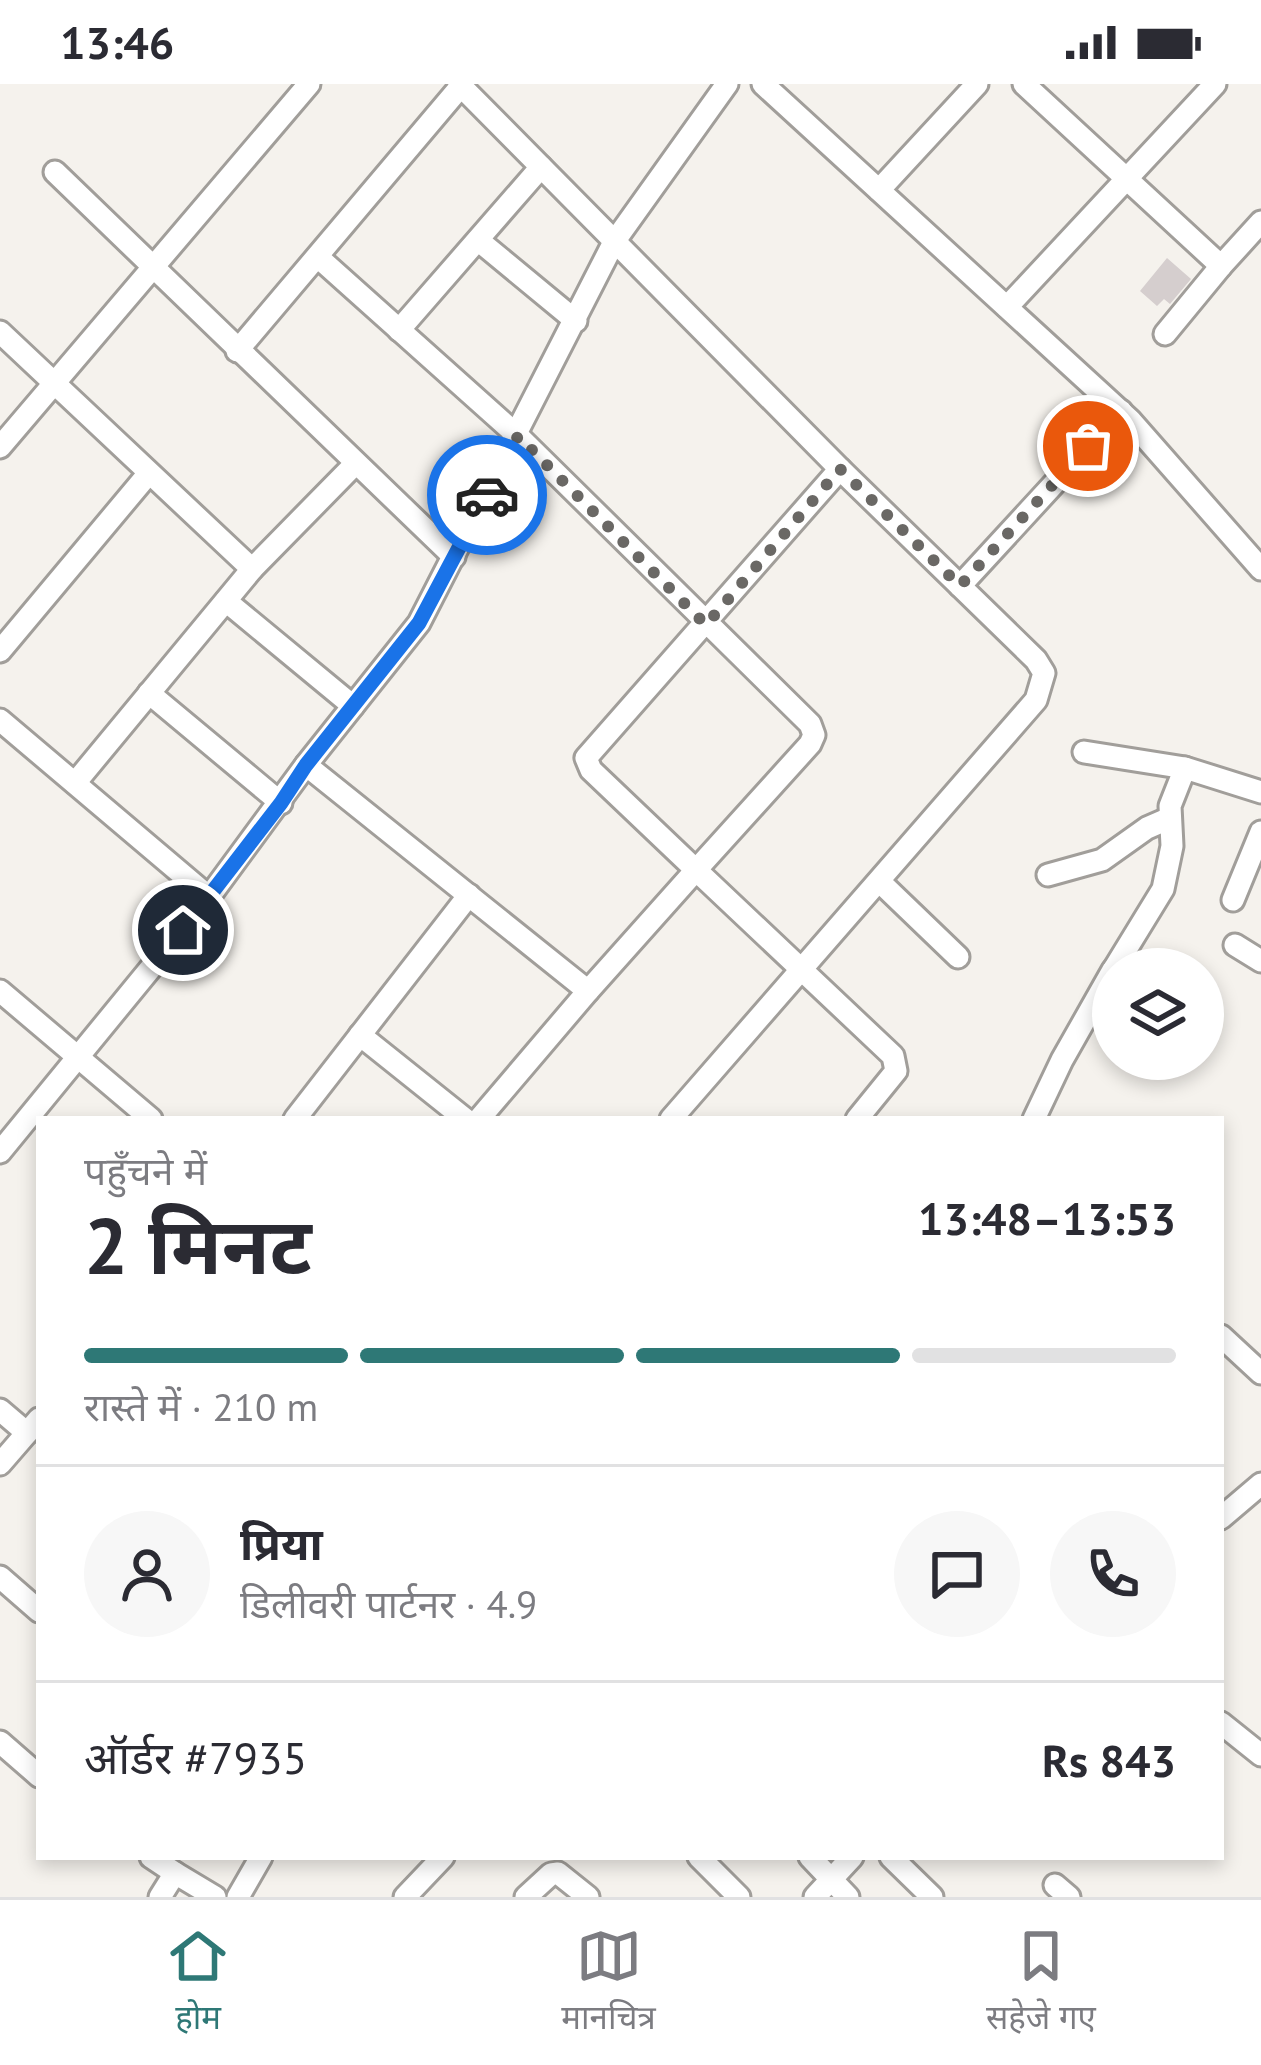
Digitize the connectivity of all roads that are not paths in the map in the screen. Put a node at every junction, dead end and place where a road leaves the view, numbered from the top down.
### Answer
1 (309, 84) edge
2 (727, 84) edge
3 (763, 84) edge
4 (976, 84) edge
5 (1024, 84) edge
6 (1215, 84) edge
7 (460, 85) edge
8 (541, 167) junction
9 (55, 172) dead end
10 (1125, 180) junction
11 (879, 190) junction
12 (1261, 222) edge
13 (478, 240) junction
14 (614, 242) junction
15 (319, 258) junction
16 (1221, 266) junction
17 (150, 268) junction
18 (1007, 307) junction
19 (575, 321) junction
20 (400, 330) junction
21 (0, 332) edge
22 (1165, 334) dead end
23 (237, 351) junction
24 (52, 382) junction
25 (1120, 411) junction
26 (518, 436) junction
27 (0, 447) edge
28 (356, 464) junction
29 (840, 469) junction
30 (149, 473) junction
31 (454, 557) junction
32 (252, 569) junction
33 (1261, 569) edge
34 (960, 586) junction
35 (226, 601) junction
36 (706, 625) junction
37 (0, 651) edge
38 (149, 693) junction
39 (353, 706) junction
40 (0, 720) edge
41 (1084, 752) dead end
42 (306, 765) junction
43 (1185, 768) junction
44 (75, 783) junction
45 (1261, 792) edge
46 (281, 803) junction
47 (1171, 818) junction
48 (1261, 832) edge
49 (696, 870) junction
50 (1048, 875) dead end
51 (880, 882) junction
52 (469, 896) junction
53 (209, 897) junction
54 (1233, 900) dead end
55 (1235, 945) dead end
56 (1127, 948) edge
57 (958, 957) dead end
58 (1261, 961) edge
59 (802, 970) junction
60 (0, 991) edge
61 (588, 991) junction
62 (1092, 1007) edge
63 (360, 1035) junction
64 (80, 1059) junction
65 (148, 1116) edge
66 (297, 1116) edge
67 (461, 1116) edge
68 (481, 1116) edge
69 (674, 1116) edge
70 (859, 1116) edge
71 (1035, 1116) edge
72 (0, 1152) edge
73 (1224, 1339) edge
74 (1261, 1373) edge
75 (0, 1410) edge
76 (33, 1426) edge
77 (0, 1464) edge
78 (1261, 1484) edge
79 (1224, 1515) edge
80 (0, 1577) edge
81 (36, 1608) edge
82 (1224, 1725) edge
83 (0, 1742) edge
84 (1261, 1755) edge
85 (36, 1773) edge
86 (156, 1860) edge
87 (259, 1860) edge
88 (439, 1860) edge
89 (702, 1860) edge
90 (813, 1860) edge
91 (851, 1860) edge
92 (894, 1860) edge
93 (176, 1873) junction
94 (840, 1888) edge
95 (160, 1897) edge
96 (215, 1897) edge
97 (238, 1897) edge
98 (405, 1897) edge
99 (526, 1897) edge
100 (588, 1897) edge
101 (739, 1897) edge
102 (815, 1897) edge
103 (932, 1897) edge

1 - 17 street
2 - 14 street
3 - 11 street
4 - 11 street
5 - 10 street
6 - 10 street
7 - 8 street
7 - 15 street
8 - 13 street
8 - 14 street
9 - 17 street
10 - 16 street
10 - 18 street
11 - 18 street
12 - 16 street
13 - 19 street
13 - 20 street
14 - 19 street
14 - 29 street
15 - 20 street
15 - 23 street
16 - 22 street
17 - 23 street
17 - 24 street
18 - 25 street
19 - 26 street
20 - 26 street
21 - 24 street
23 - 28 street
24 - 27 street
24 - 30 street
25 - 33 street
25 - 34 street
26 - 31 street
26 - 36 street
28 - 31 street
28 - 32 street
29 - 34 street
29 - 36 street
30 - 32 street
30 - 37 street
31 - 39 street
32 - 35 street
34 - 51 street
35 - 38 street
35 - 39 street
36 - 49 street
36 - 49 street
38 - 44 street
38 - 46 street
39 - 42 street
40 - 44 street
41 - 43 street
42 - 46 street
42 - 52 street
43 - 45 street
43 - 47 street
44 - 53 street
46 - 53 street
47 - 50 street
47 - 56 street
48 - 54 street
49 - 59 street
49 - 61 street
51 - 57 street
51 - 59 street
52 - 61 street
52 - 63 street
53 - 64 street
55 - 58 street
59 - 69 street
59 - 70 street
60 - 64 street
61 - 68 street
62 - 71 street
63 - 66 street
63 - 67 street
64 - 65 street
64 - 72 street
73 - 74 street
75 - 76 street
76 - 77 street
78 - 79 street
80 - 81 street
82 - 84 street
83 - 85 street
86 - 93 street
87 - 97 street
88 - 98 street
89 - 101 street
90 - 94 street
91 - 94 street
92 - 103 street
93 - 95 street
93 - 96 street
94 - 102 street
99 - 100 street

